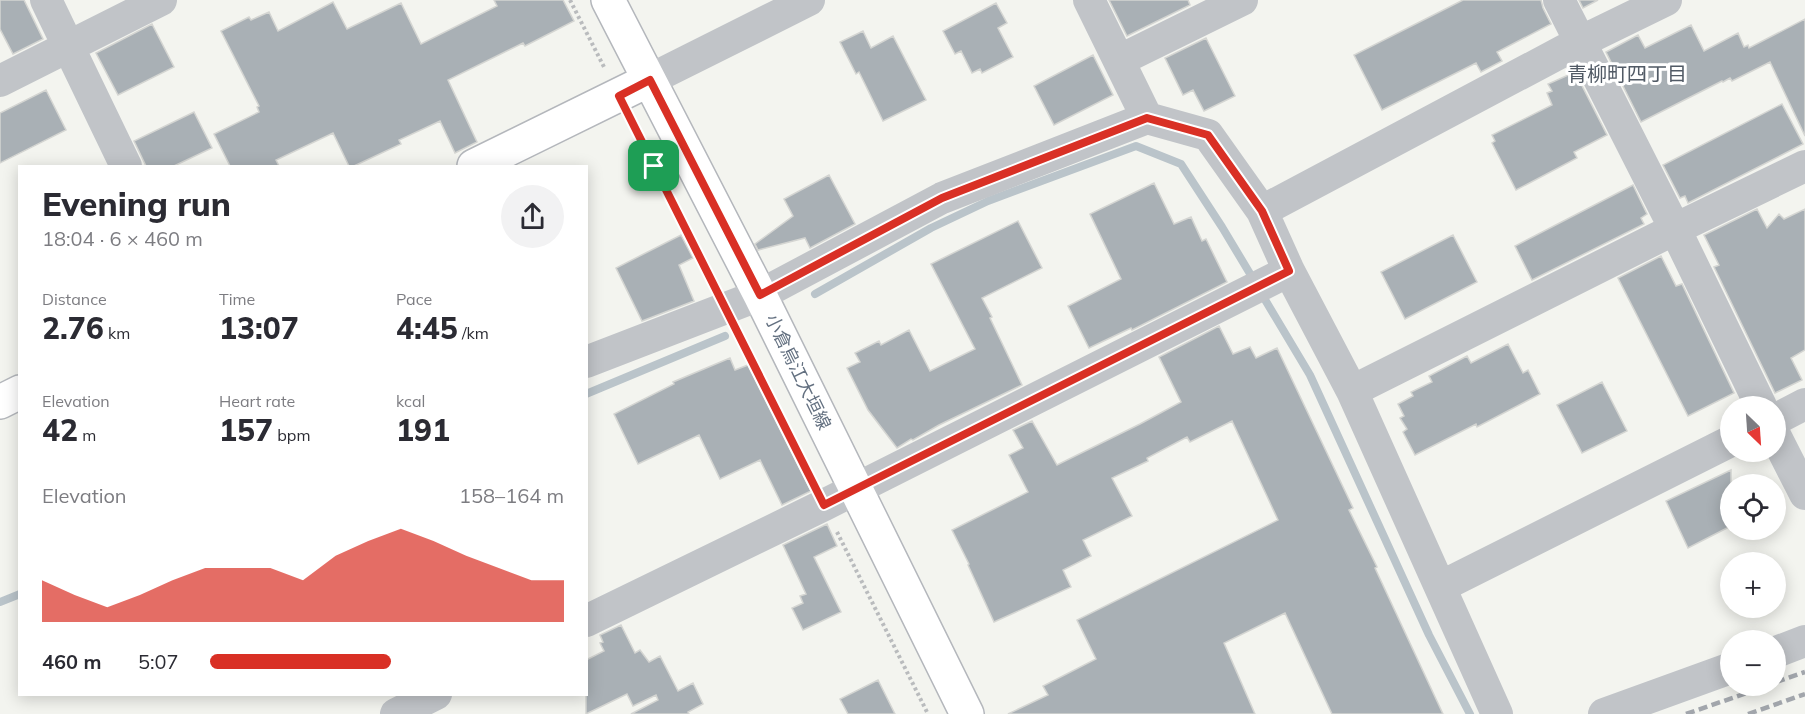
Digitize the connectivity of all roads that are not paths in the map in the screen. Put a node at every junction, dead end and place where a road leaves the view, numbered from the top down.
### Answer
1 (46, 0) edge
2 (161, 0) edge
3 (608, 0) edge
4 (809, 0) edge
5 (1089, 0) edge
6 (1242, 0) edge
7 (1559, 0) edge
8 (1666, 0) edge
9 (1580, 42) junction
10 (69, 46) junction
11 (1120, 60) junction
12 (650, 80) junction
13 (0, 81) edge
14 (1147, 118) junction
15 (126, 165) edge
16 (476, 165) edge
17 (1805, 166) edge
18 (1262, 211) junction
19 (1675, 229) junction
20 (1269, 281) junction
21 (760, 295) junction
22 (588, 361) edge
23 (1352, 391) junction
24 (18, 393) edge
25 (1756, 396) edge
26 (0, 402) edge
27 (1805, 404) edge
28 (1786, 414) edge
29 (1720, 447) edge
30 (1786, 457) edge
31 (856, 489) junction
32 (1805, 494) edge
33 (1440, 587) junction
34 (588, 620) edge
35 (1805, 641) edge
36 (1786, 648) edge
37 (1720, 672) edge
38 (431, 696) edge
39 (398, 708) edge
40 (967, 714) edge
41 (1497, 714) edge
42 (1604, 714) edge

1 - 10 street
2 - 10 street
3 - 12 main road, 小倉烏江大垣線
4 - 12 street
5 - 11 street
6 - 11 street
7 - 9 street
8 - 9 street
9 - 18 street
9 - 19 street
10 - 13 street
10 - 15 street
11 - 14 street
12 - 16 main road
12 - 21 main road, 小倉烏江大垣線
14 - 18 street
14 - 21 street
17 - 19 street
18 - 20 street
19 - 23 street
19 - 25 street
20 - 23 street
20 - 31 street
21 - 22 street
21 - 31 main road, 小倉烏江大垣線
23 - 33 street
24 - 26 main road
27 - 28 street
29 - 33 street
30 - 32 street
31 - 34 street
31 - 40 main road, 小倉烏江大垣線
33 - 41 street
35 - 36 street
37 - 42 street
38 - 39 street

